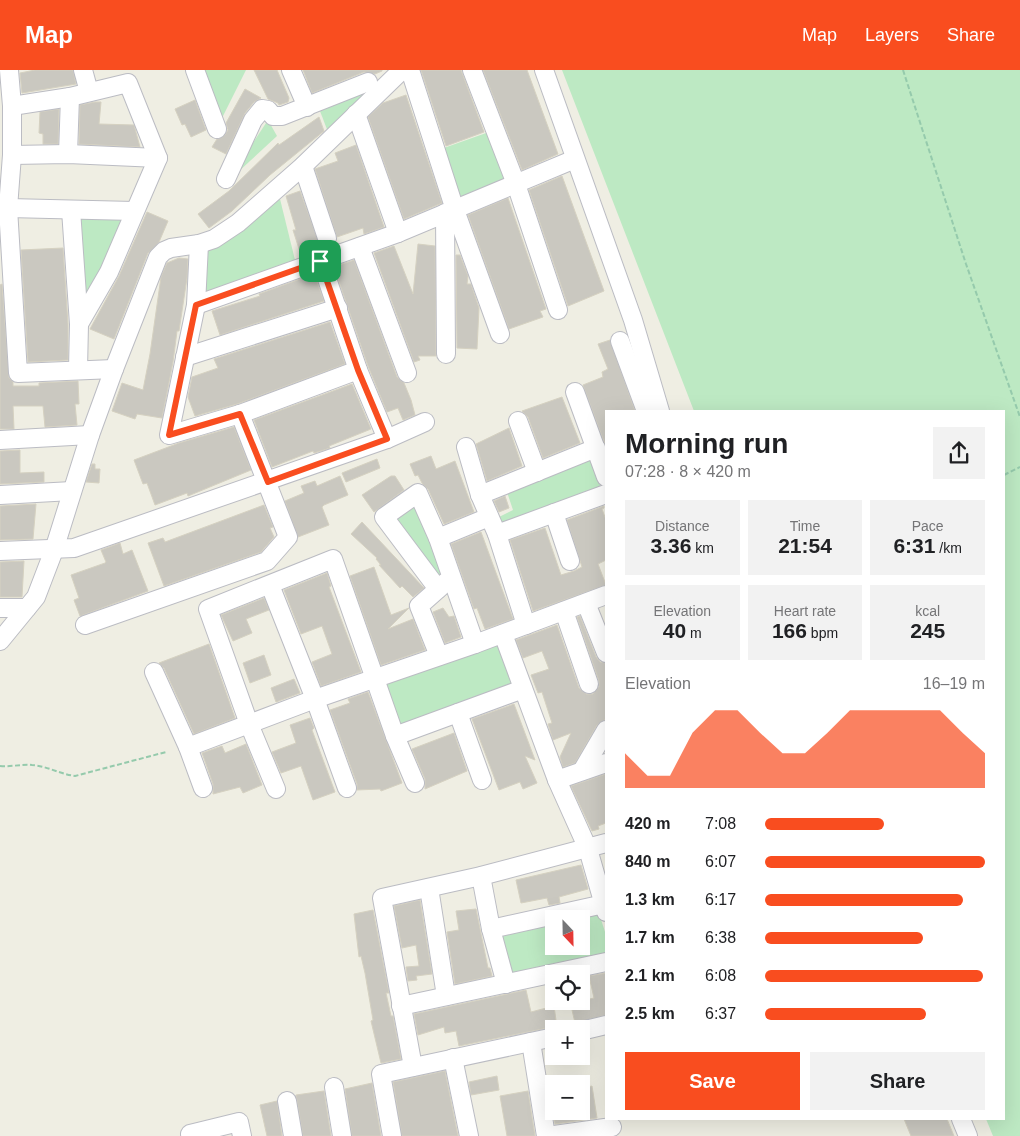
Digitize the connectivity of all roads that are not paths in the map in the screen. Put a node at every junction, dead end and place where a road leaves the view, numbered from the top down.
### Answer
1 (9, 70) edge
2 (83, 70) edge
3 (195, 70) edge
4 (291, 70) edge
5 (402, 70) edge
6 (410, 70) edge
7 (472, 70) edge
8 (544, 70) edge
9 (369, 82) edge
10 (89, 92) junction
11 (70, 97) junction
12 (12, 106) junction
13 (307, 107) junction
14 (356, 114) junction
15 (217, 129) dead end
16 (68, 154) junction
17 (12, 155) junction
18 (158, 158) junction
19 (575, 159) junction
20 (304, 166) junction
21 (226, 179) dead end
22 (516, 184) junction
23 (8, 208) junction
24 (71, 210) junction
25 (134, 212) junction
26 (450, 212) junction
27 (398, 233) junction
28 (327, 238) dead end
29 (199, 244) junction
30 (360, 247) junction
31 (320, 261) junction
32 (196, 305) junction
33 (338, 308) junction
34 (558, 310) dead end
35 (79, 324) junction
36 (500, 334) dead end
37 (620, 341) dead end
38 (446, 354) dead end
39 (185, 357) junction
40 (114, 369) junction
41 (78, 370) junction
42 (358, 370) junction
43 (407, 373) dead end
44 (575, 392) dead end
45 (646, 410) edge
46 (660, 410) edge
47 (240, 414) junction
48 (518, 421) dead end
49 (425, 422) dead end
50 (90, 435) junction
51 (387, 439) junction
52 (0, 440) edge
53 (466, 447) dead end
54 (602, 462) edge
55 (537, 472) junction
56 (268, 482) junction
57 (72, 492) junction
58 (605, 494) edge
59 (0, 495) edge
60 (480, 495) junction
61 (554, 513) junction
62 (489, 517) junction
63 (497, 534) junction
64 (438, 538) junction
65 (54, 550) junction
66 (0, 551) edge
67 (570, 561) dead end
68 (444, 584) junction
69 (270, 585) junction
70 (605, 596) edge
71 (586, 603) junction
72 (0, 608) edge
73 (27, 608) junction
74 (564, 611) junction
75 (85, 625) dead end
76 (526, 625) junction
77 (503, 634) junction
78 (0, 641) edge
79 (475, 644) junction
80 (605, 650) edge
81 (439, 656) junction
82 (154, 672) dead end
83 (374, 678) junction
84 (589, 684) dead end
85 (523, 688) junction
86 (315, 699) junction
87 (458, 713) junction
88 (249, 724) junction
89 (605, 732) edge
90 (395, 736) junction
91 (188, 747) junction
92 (605, 763) edge
93 (582, 771) junction
94 (482, 780) dead end
95 (557, 780) junction
96 (415, 783) dead end
97 (203, 788) dead end
98 (347, 788) dead end
99 (276, 789) dead end
100 (605, 843) edge
101 (588, 849) junction
102 (481, 876) junction
103 (428, 888) junction
104 (605, 908) edge
105 (491, 930) junction
106 (605, 962) edge
107 (506, 984) junction
108 (446, 996) junction
109 (402, 1006) junction
110 (605, 1025) edge
111 (590, 1029) edge
112 (545, 1039) edge
113 (531, 1042) junction
114 (453, 1058) junction
115 (412, 1067) junction
116 (334, 1087) dead end
117 (287, 1100) dead end
118 (961, 1120) edge
119 (612, 1127) dead end
120 (191, 1136) edge
121 (242, 1136) edge
122 (292, 1136) edge
123 (342, 1136) edge
124 (392, 1136) edge
125 (469, 1136) edge
126 (546, 1136) edge
127 (968, 1136) edge

1 - 12 street
2 - 10 street
3 - 15 street
4 - 13 street
5 - 9 street
6 - 26 street
7 - 22 street
8 - 19 street
9 - 13 street
9 - 14 street
10 - 11 street
10 - 18 street
11 - 12 street
11 - 16 street
12 - 17 street
13 - 21 street
14 - 20 street
14 - 27 street
16 - 17 street
16 - 18 street
17 - 23 street
18 - 25 street
19 - 22 street
19 - 46 street
20 - 28 street
20 - 29 street
22 - 26 street
22 - 34 street
23 - 24 street
23 - 41 street
24 - 25 street
24 - 35 street
25 - 35 street
26 - 27 street
26 - 36 street
26 - 38 street
27 - 30 street
29 - 32 street
29 - 40 street
30 - 31 street
30 - 43 street
31 - 32 street
31 - 33 street
32 - 39 street
33 - 39 street
33 - 42 street
35 - 41 street
37 - 45 street
39 - 47 street
40 - 41 street
40 - 50 street
42 - 47 street
42 - 51 street
44 - 54 street
47 - 56 street
48 - 55 street
49 - 51 street
50 - 52 street
50 - 57 street
51 - 56 street
53 - 60 street
54 - 55 street
55 - 60 street
56 - 65 street
56 - 75 street
57 - 59 street
57 - 65 street
58 - 61 street
60 - 62 street
61 - 63 street
61 - 67 street
62 - 63 street
62 - 64 street
63 - 76 street
64 - 68 street
64 - 68 street
65 - 66 street
65 - 73 street
68 - 79 street
68 - 81 street
69 - 83 street
69 - 86 street
69 - 88 street
70 - 71 street
71 - 74 street
71 - 80 street
72 - 73 street
73 - 78 street
74 - 76 street
74 - 84 street
76 - 77 street
77 - 79 street
77 - 85 street
79 - 81 street
81 - 83 street
82 - 91 street
83 - 86 street
83 - 90 street
85 - 87 street
85 - 95 street
86 - 88 street
86 - 98 street
87 - 90 street
87 - 94 street
88 - 91 street
88 - 99 street
89 - 93 street
90 - 96 street
91 - 97 street
92 - 93 street
93 - 95 street
95 - 101 street
100 - 101 street
101 - 102 street
101 - 104 street
102 - 103 street
102 - 105 street
103 - 108 street
103 - 109 street
104 - 105 street
105 - 107 street
106 - 107 street
107 - 108 street
108 - 109 street
109 - 115 street
110 - 111 street
112 - 113 street
113 - 114 street
113 - 126 street
114 - 115 street
114 - 125 street
115 - 124 street
116 - 123 street
117 - 122 street
118 - 127 street
119 - 126 street
120 - 121 street

